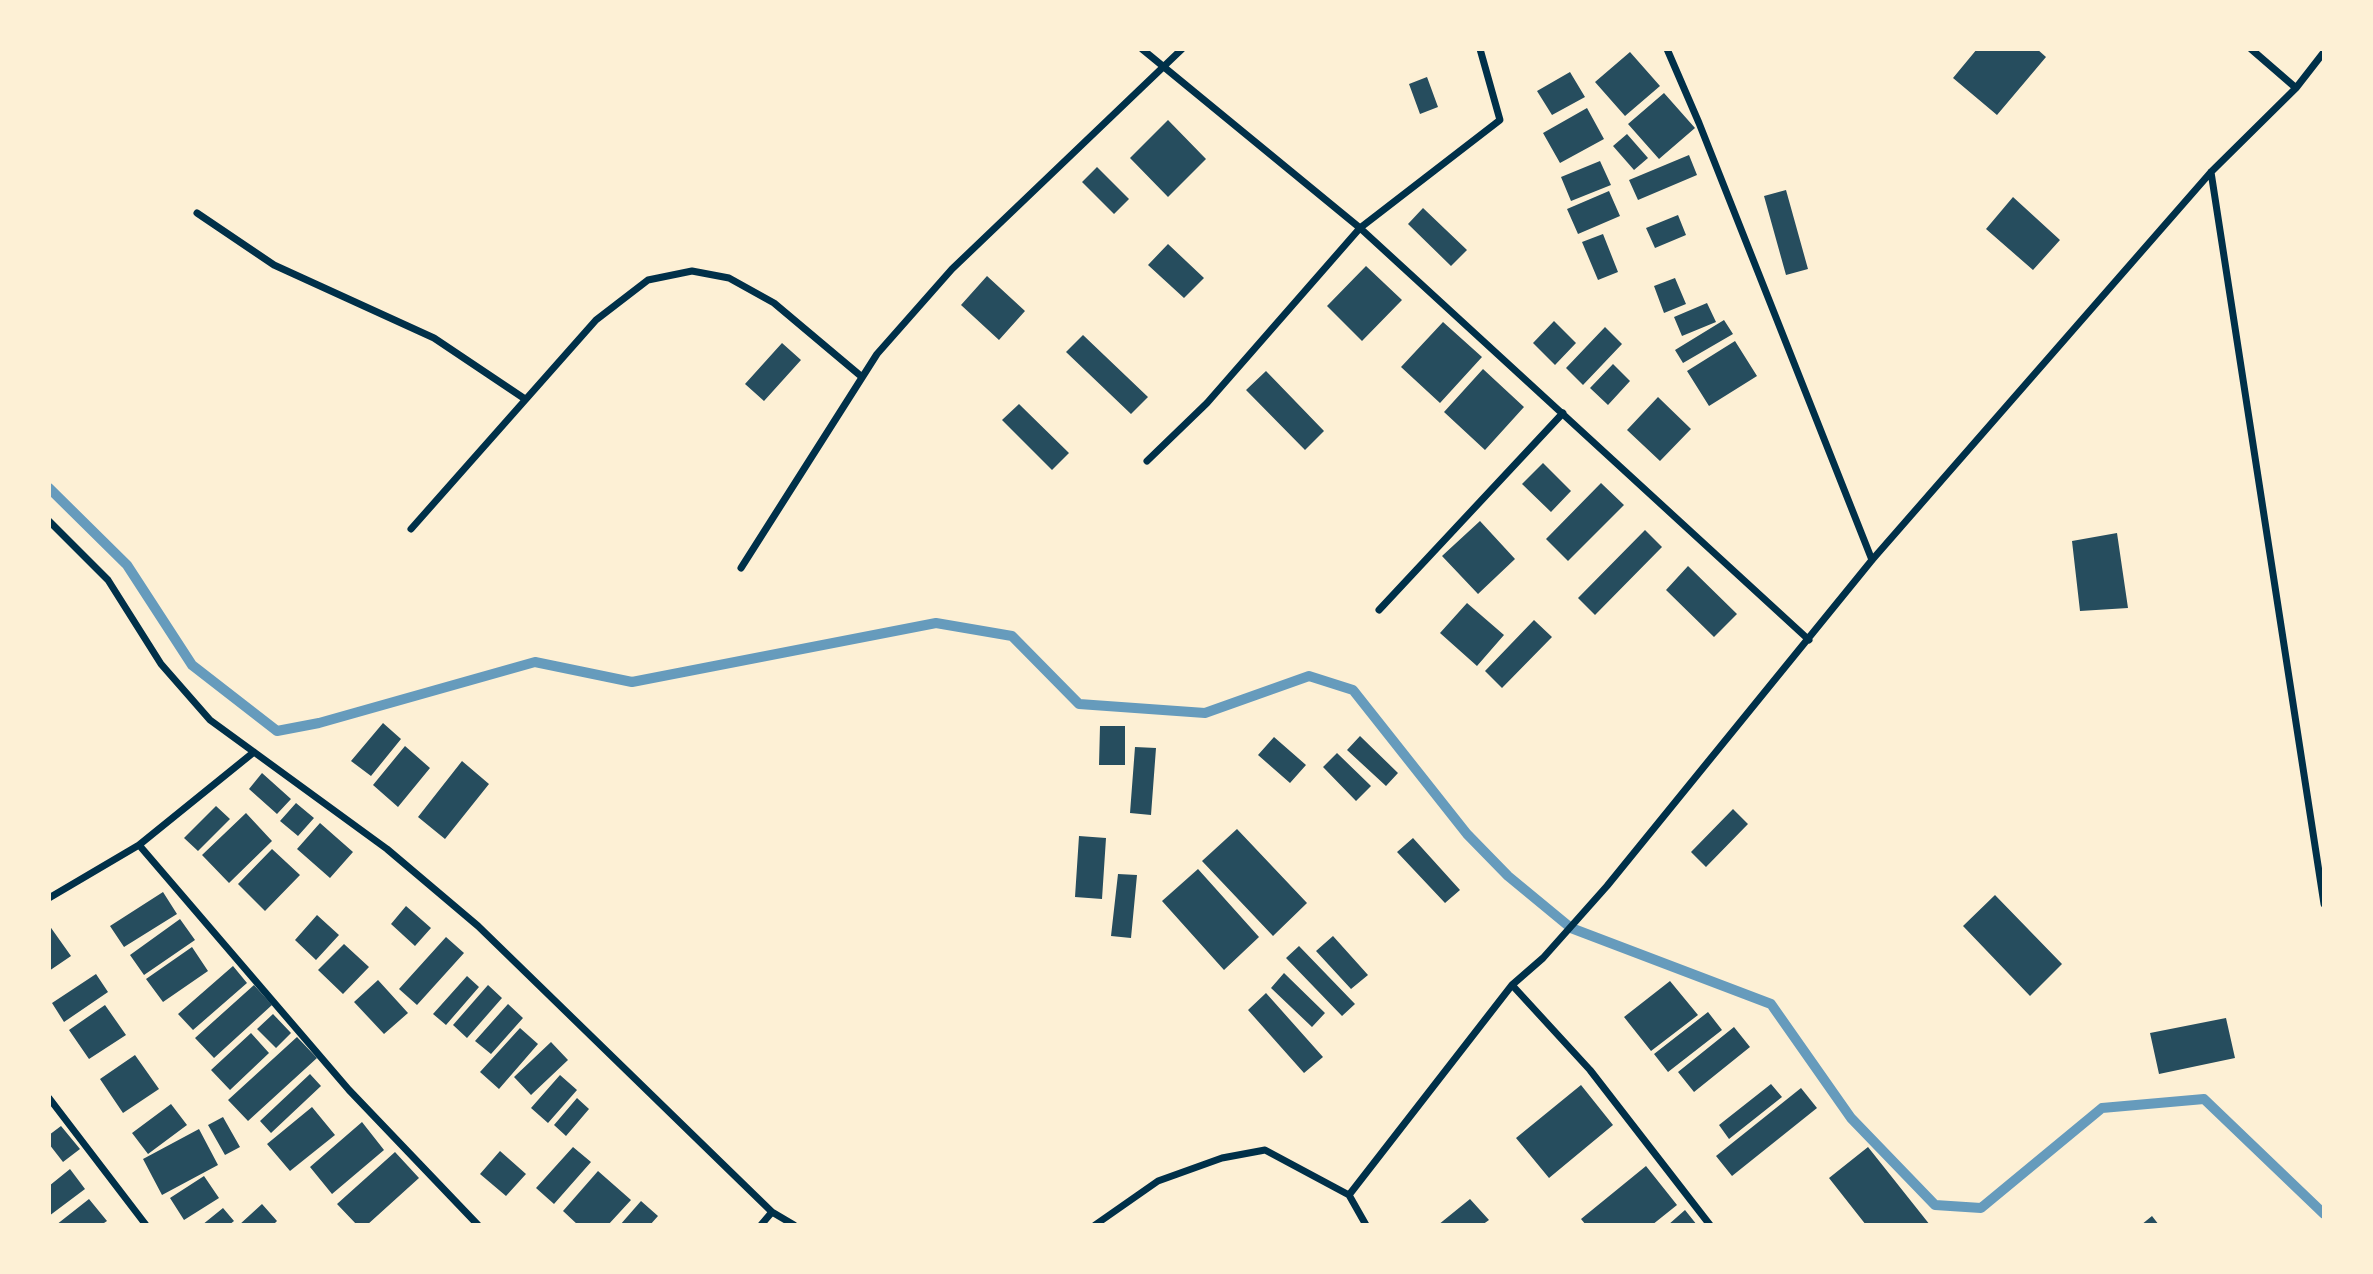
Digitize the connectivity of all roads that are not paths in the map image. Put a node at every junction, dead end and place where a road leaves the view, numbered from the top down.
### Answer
1 (1143, 49) edge
2 (1182, 49) edge
3 (1480, 49) edge
4 (1667, 49) edge
5 (2251, 49) edge
6 (2324, 52) edge
7 (1165, 68) junction
8 (2295, 88) junction
9 (2211, 172) junction
10 (197, 213) dead end
11 (1360, 228) junction
12 (862, 377) junction
13 (525, 400) junction
14 (1563, 413) junction
15 (1147, 461) dead end
16 (49, 521) edge
17 (411, 529) dead end
18 (1872, 560) junction
19 (741, 568) dead end
20 (1379, 610) dead end
21 (1809, 640) junction
22 (254, 752) junction
23 (139, 845) junction
24 (49, 898) edge
25 (2324, 904) edge
26 (1512, 985) junction
27 (49, 1098) edge
28 (1349, 1195) junction
29 (772, 1212) junction
30 (146, 1225) edge
31 (478, 1225) edge
32 (761, 1225) edge
33 (794, 1225) edge
34 (1095, 1225) edge
35 (1366, 1225) edge
36 (1710, 1225) edge

1 - 7 street
2 - 7 street
3 - 11 street
4 - 18 street
5 - 8 street
6 - 8 street
7 - 11 street
7 - 12 street
8 - 9 street
9 - 18 street
9 - 25 street
10 - 13 street
11 - 14 street
11 - 15 street
12 - 13 street
12 - 19 street
13 - 17 street
14 - 20 street
14 - 21 street
16 - 22 street
18 - 21 street
21 - 26 street
22 - 23 street
22 - 29 street
23 - 24 street
23 - 31 street
26 - 28 street
26 - 36 street
27 - 30 street
28 - 34 street
28 - 35 street
29 - 32 street
29 - 33 street

